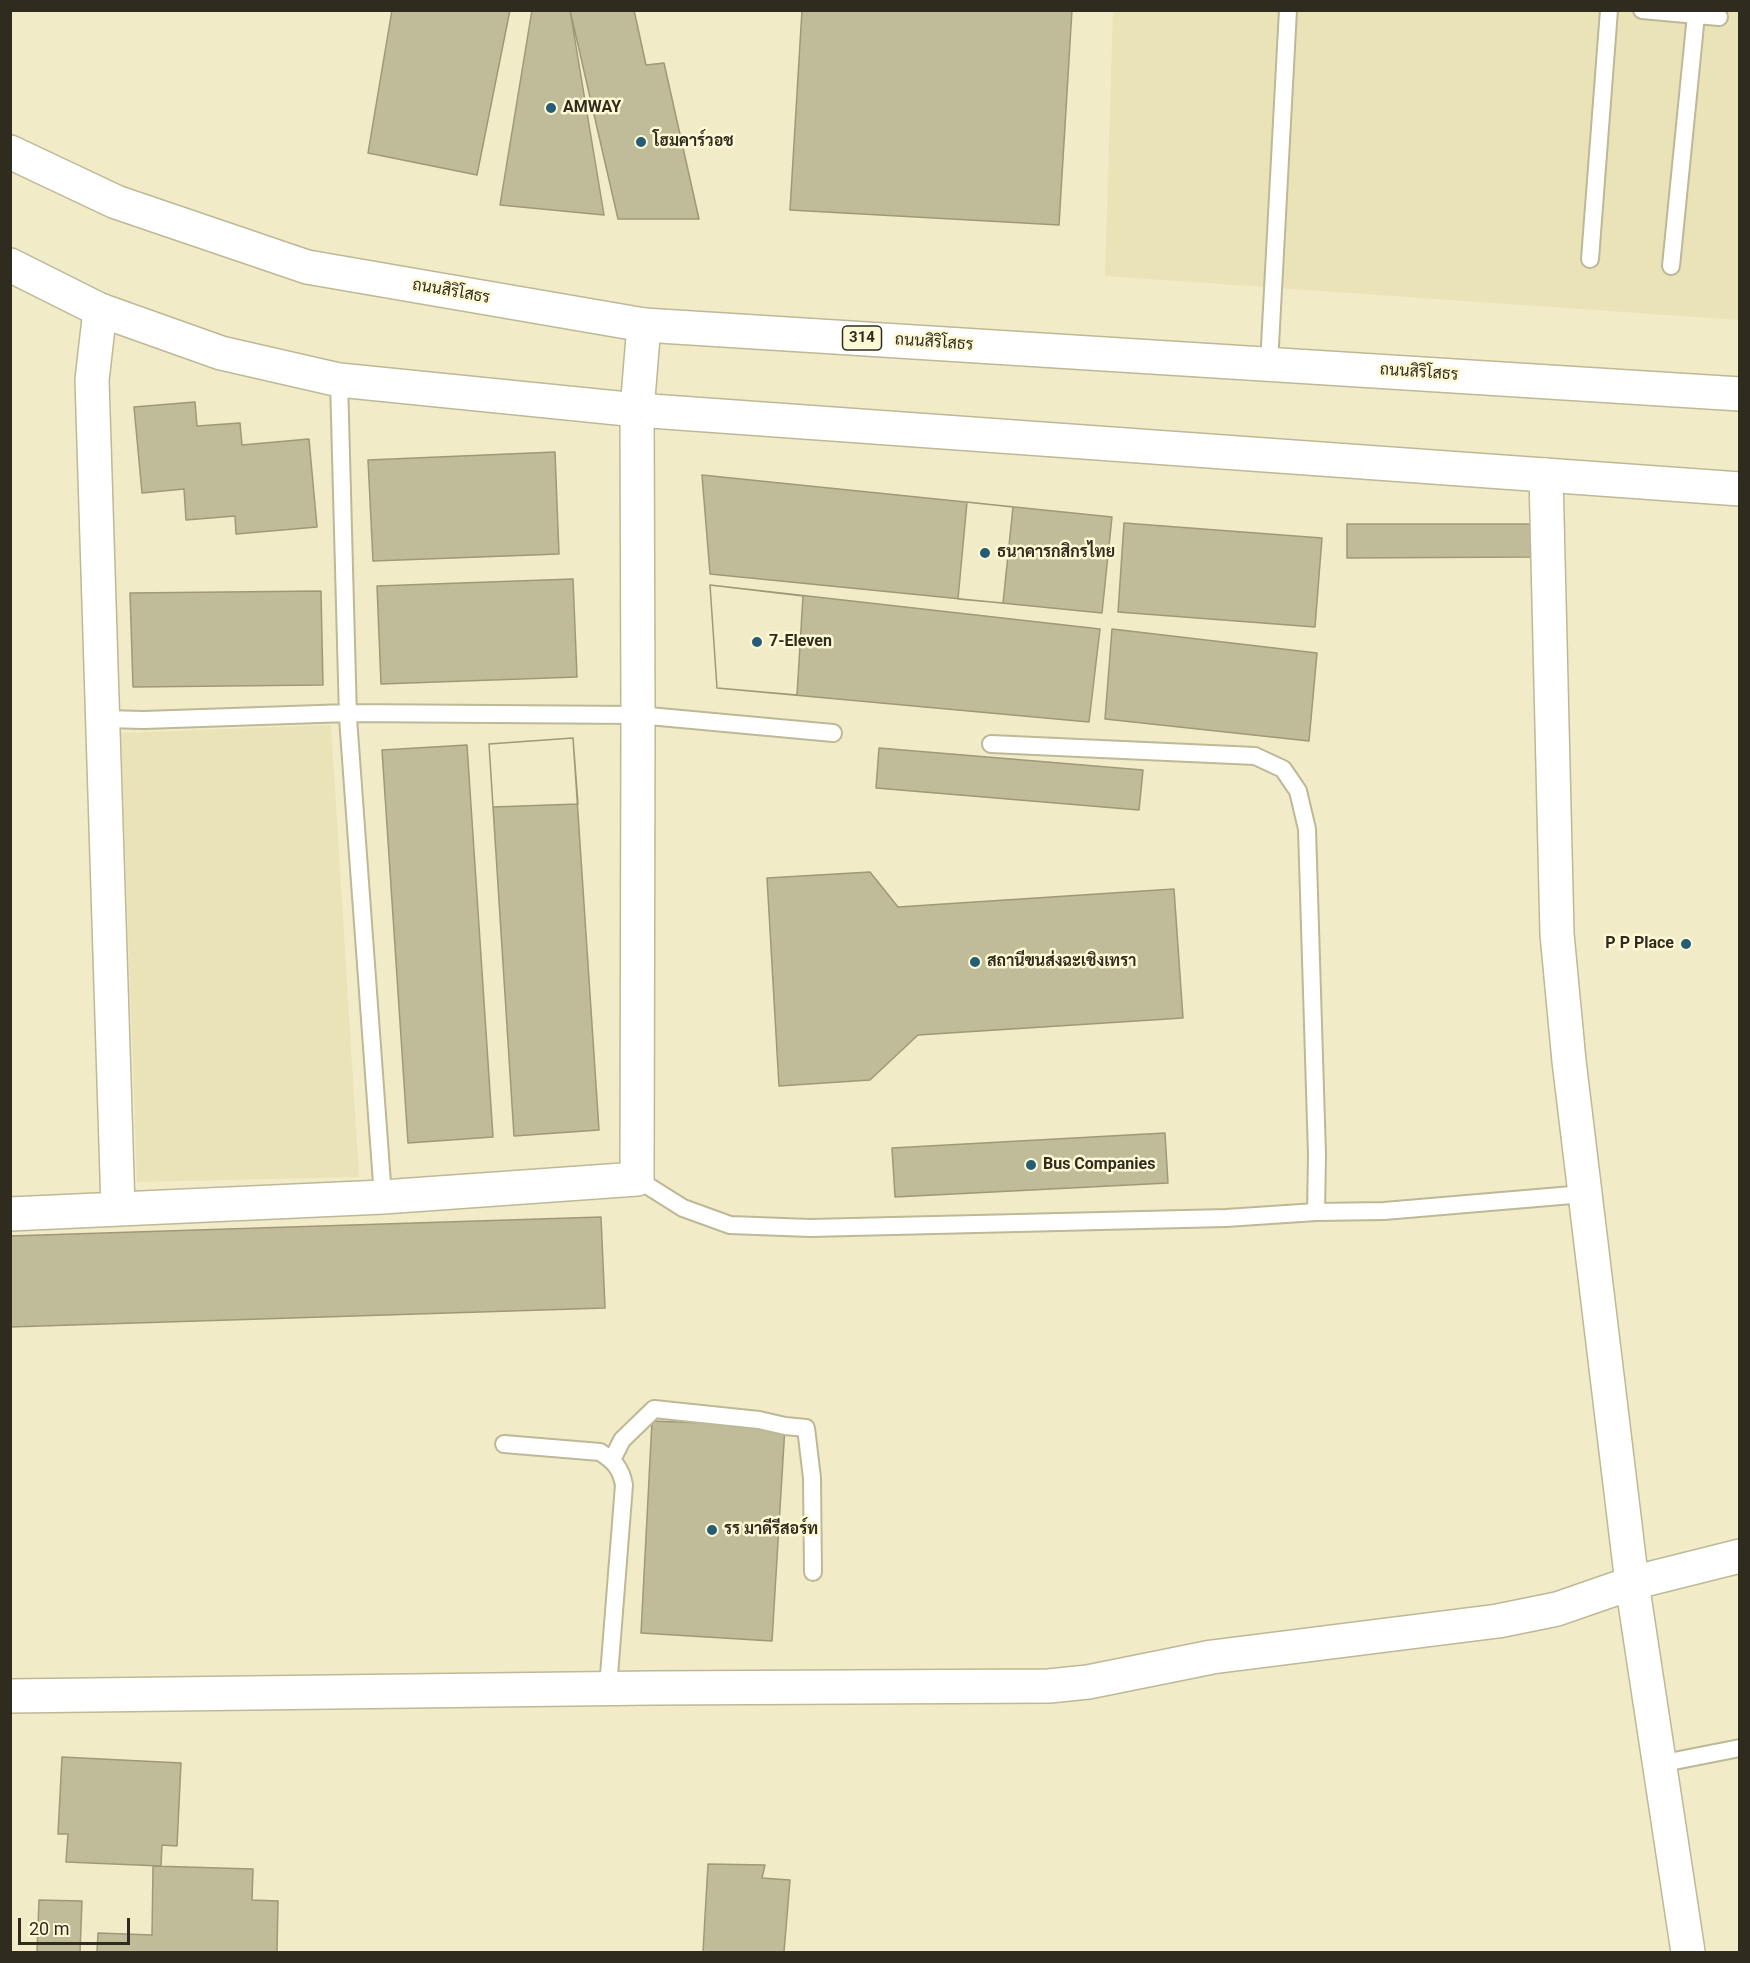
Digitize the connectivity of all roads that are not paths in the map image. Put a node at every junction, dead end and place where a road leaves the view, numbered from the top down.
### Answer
1 (1288, 10) edge
2 (1609, 10) edge
3 (1642, 10) edge
4 (1696, 15) junction
5 (1719, 17) dead end
6 (10, 152) edge
7 (1590, 259) dead end
8 (10, 265) edge
9 (1671, 266) dead end
10 (100, 310) junction
11 (644, 325) junction
12 (1269, 364) junction
13 (339, 380) junction
14 (1740, 394) edge
15 (637, 410) junction
16 (1546, 475) junction
17 (1740, 489) edge
18 (348, 713) junction
19 (638, 715) junction
20 (104, 719) junction
21 (833, 733) dead end
22 (991, 744) dead end
23 (637, 1179) junction
24 (1584, 1194) junction
25 (383, 1197) junction
26 (118, 1208) junction
27 (1316, 1212) junction
28 (10, 1214) edge
29 (504, 1444) dead end
30 (612, 1460) junction
31 (1740, 1556) edge
32 (813, 1572) dead end
33 (1632, 1583) junction
34 (608, 1688) junction
35 (10, 1696) edge
36 (1740, 1748) edge
37 (1659, 1764) junction
38 (1688, 1953) edge

1 - 12 lane
2 - 7 lane
3 - 4 lane
4 - 5 lane
4 - 9 lane
6 - 11 street, ถนนสิริโสธร / 314
8 - 10 street
10 - 13 street
10 - 20 street
11 - 12 street, ถนนสิริโสธร / 314
11 - 15 street
12 - 14 street, ถนนสิริโสธร / 314
13 - 15 street
13 - 18 lane
15 - 16 street
15 - 19 street
16 - 17 street
16 - 24 street
18 - 19 lane
18 - 20 lane
18 - 25 lane
19 - 21 lane
19 - 23 street
20 - 26 street
22 - 27 lane
23 - 25 street
23 - 27 lane
24 - 27 lane
24 - 33 street
25 - 26 street
26 - 28 street
29 - 30 lane
30 - 32 lane
30 - 34 lane
31 - 33 street
33 - 34 street
33 - 37 street
34 - 35 street
36 - 37 lane
37 - 38 street

